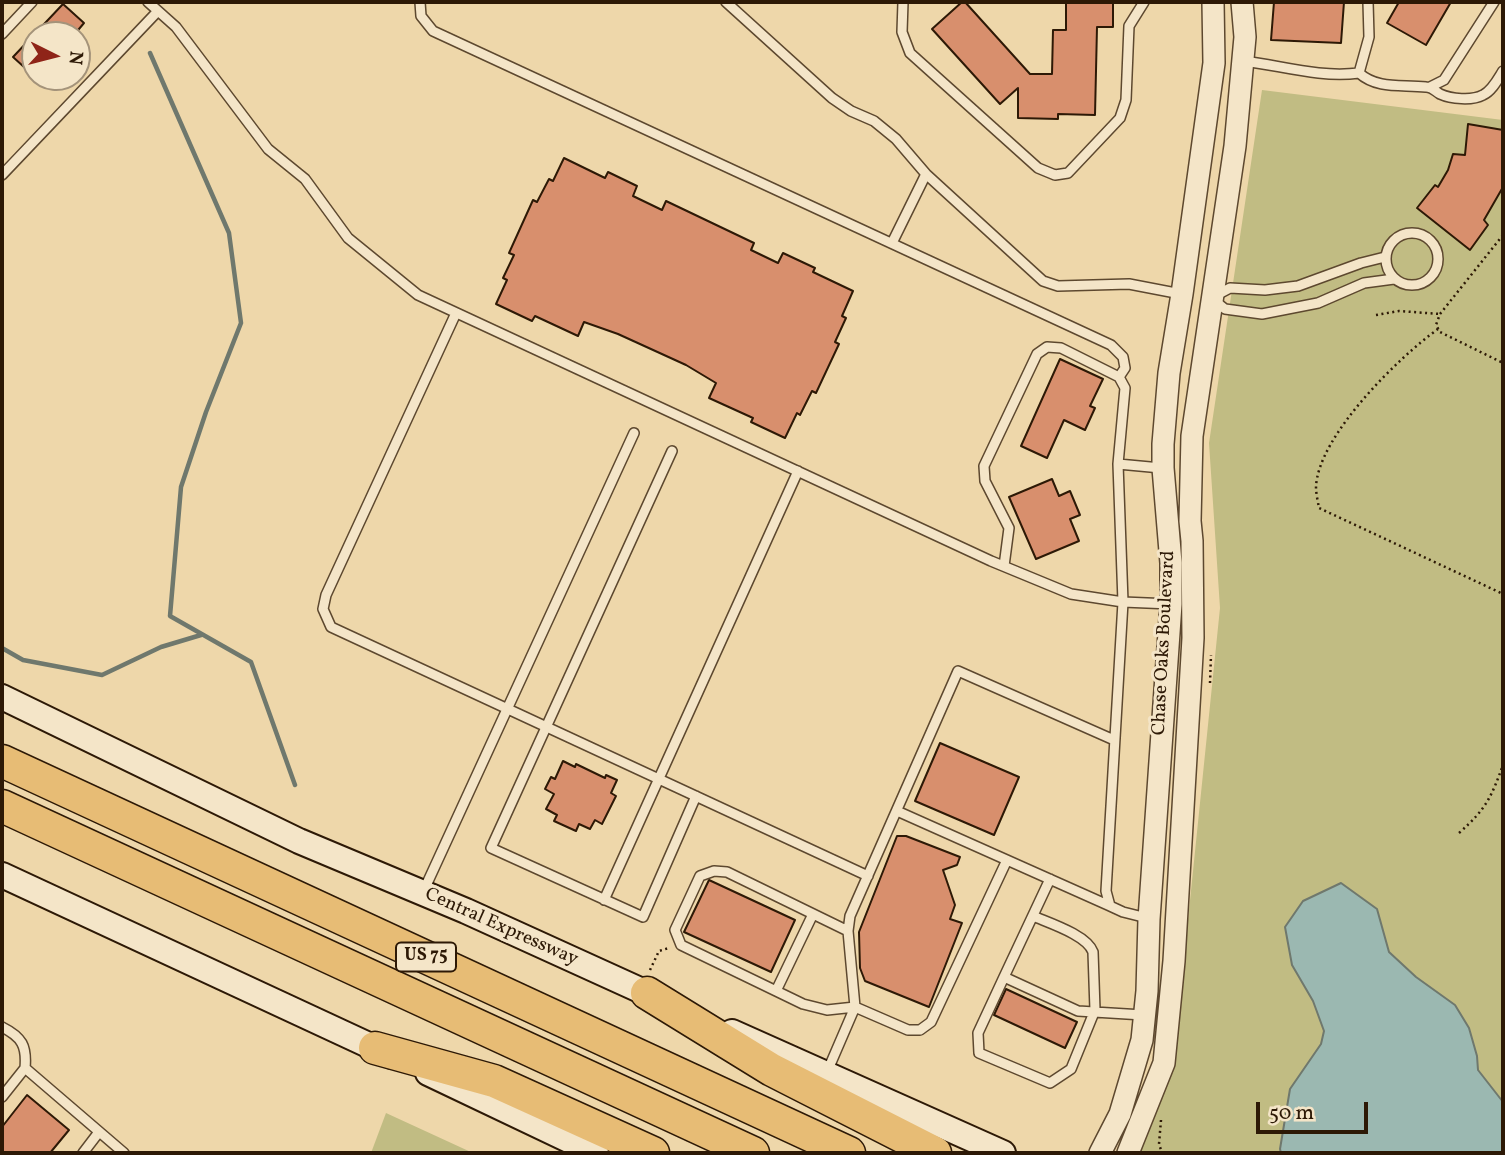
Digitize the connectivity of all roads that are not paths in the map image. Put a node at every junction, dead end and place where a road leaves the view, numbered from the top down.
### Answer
1 (33, 2) edge
2 (148, 2) edge
3 (420, 2) edge
4 (726, 2) edge
5 (903, 2) edge
6 (1144, 2) edge
7 (1213, 2) edge
8 (1242, 2) edge
9 (1367, 2) edge
10 (1494, 2) edge
11 (159, 11) junction
12 (2, 34) edge
13 (1244, 61) junction
14 (1503, 71) edge
15 (1359, 73) junction
16 (1430, 87) junction
17 (926, 174) junction
18 (2, 175) edge
19 (892, 243) junction
20 (1385, 257) junction
21 (1394, 279) junction
22 (1182, 294) junction
23 (1211, 298) junction
24 (456, 313) junction
25 (1119, 377) junction
26 (634, 433) dead end
27 (672, 451) dead end
28 (1118, 464) junction
29 (1163, 468) junction
30 (799, 471) junction
31 (1004, 566) junction
32 (1122, 602) junction
33 (1171, 604) junction
34 (1193, 605) junction
35 (6, 697) edge
36 (507, 708) junction
37 (545, 726) junction
38 (1114, 740) junction
39 (2, 761) edge
40 (658, 778) junction
41 (696, 796) junction
42 (2, 806) edge
43 (897, 811) junction
44 (1007, 860) junction
45 (2, 875) edge
46 (868, 876) junction
47 (1050, 879) junction
48 (422, 892) junction
49 (604, 900) junction
50 (1110, 906) junction
51 (813, 914) junction
52 (1033, 916) junction
53 (1149, 919) junction
54 (1176, 922) junction
55 (848, 931) junction
56 (1004, 977) junction
57 (648, 983) junction
58 (775, 990) junction
59 (855, 1007) junction
60 (1094, 1010) junction
61 (1145, 1015) junction
62 (2, 1027) edge
63 (375, 1048) junction
64 (25, 1068) junction
65 (826, 1074) junction
66 (2, 1097) edge
67 (99, 1132) junction
68 (83, 1153) edge
69 (124, 1153) edge
70 (596, 1153) edge
71 (653, 1153) edge
72 (753, 1153) edge
73 (849, 1153) edge
74 (935, 1153) edge
75 (1003, 1153) edge
76 (1100, 1153) edge
77 (1128, 1153) edge

1 - 12 lane
2 - 11 lane
3 - 19 lane
4 - 17 lane
5 - 6 lane
7 - 22 street, Chase Oaks Boulevard
8 - 13 street, Chase Oaks Boulevard
9 - 15 lane
10 - 16 lane
11 - 18 lane
11 - 24 lane
13 - 15 lane
13 - 23 street, Chase Oaks Boulevard
14 - 16 lane
15 - 16 lane
17 - 19 lane
17 - 22 lane
19 - 25 lane
20 - 21 lane
20 - 21 lane
20 - 23 lane
21 - 23 lane
22 - 23 street
22 - 29 street, Chase Oaks Boulevard
23 - 34 street, Chase Oaks Boulevard
24 - 30 lane
24 - 36 lane
25 - 28 lane
25 - 31 lane
26 - 36 lane
27 - 37 lane
28 - 29 lane
28 - 32 lane
29 - 33 street, Chase Oaks Boulevard
30 - 31 lane
30 - 40 lane
31 - 32 lane
32 - 33 lane
32 - 38 lane
33 - 34 street
33 - 53 street, Chase Oaks Boulevard
34 - 54 street, Chase Oaks Boulevard
35 - 48 main road, Central Expressway
36 - 37 lane
36 - 48 lane
37 - 40 lane
37 - 49 lane
38 - 43 lane
38 - 50 lane
39 - 73 highway, US 75
40 - 41 lane
40 - 49 lane
41 - 46 lane
41 - 49 lane
42 - 72 highway, US 75
43 - 44 lane
43 - 46 lane
44 - 47 lane
44 - 59 lane
45 - 63 main road
46 - 55 lane
47 - 50 lane
47 - 52 lane
48 - 57 main road, Central Expressway
50 - 53 lane
51 - 55 lane
51 - 58 lane
51 - 58 lane
52 - 56 lane
52 - 60 lane
53 - 54 street
53 - 61 street, Chase Oaks Boulevard
54 - 77 street, Chase Oaks Boulevard
55 - 59 lane
56 - 60 lane
56 - 60 lane
57 - 65 main road, Central Expressway
57 - 74 highway
58 - 59 lane
59 - 65 lane
60 - 61 lane
61 - 76 street, Chase Oaks Boulevard
62 - 64 lane
63 - 70 main road
63 - 71 highway
64 - 66 lane
64 - 67 lane
65 - 75 main road, Central Expressway
67 - 68 lane
67 - 69 lane

